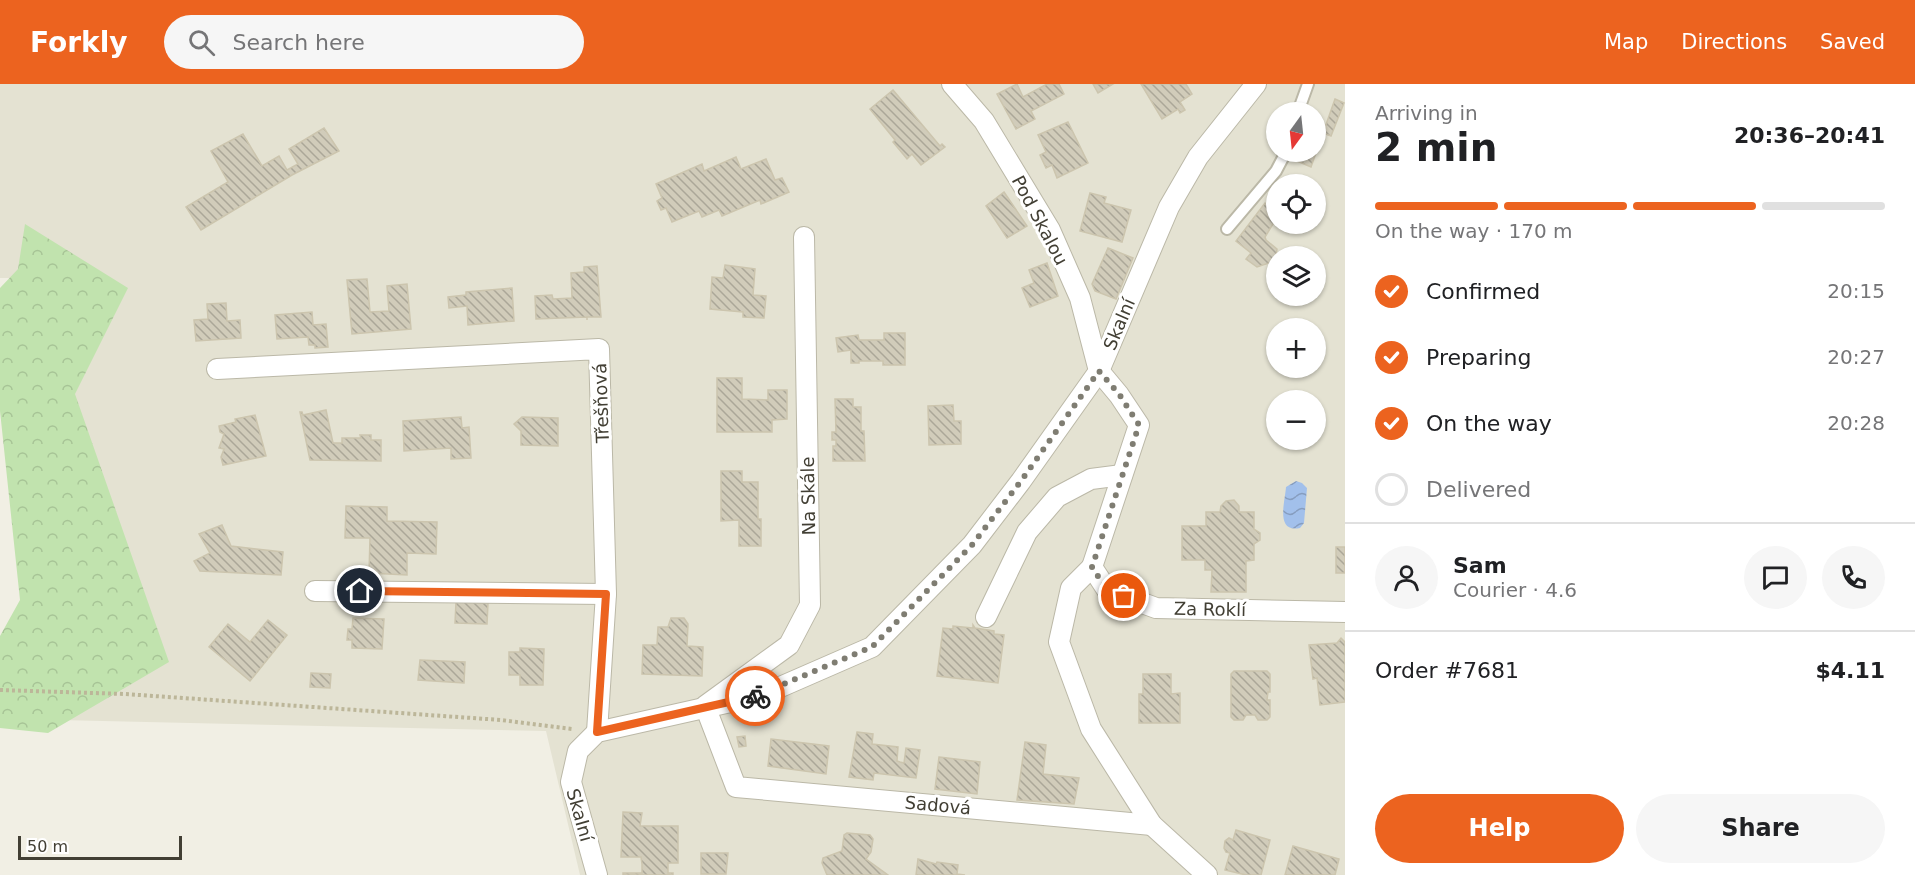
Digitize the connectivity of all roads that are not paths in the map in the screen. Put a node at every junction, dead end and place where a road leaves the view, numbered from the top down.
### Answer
1 (952, 84) edge
2 (1256, 84) edge
3 (1308, 84) edge
4 (1302, 102) edge
5 (1281, 162) edge
6 (1227, 229) dead end
7 (804, 237) dead end
8 (217, 369) dead end
9 (1099, 371) junction
10 (1122, 475) junction
11 (1092, 567) junction
12 (315, 591) dead end
13 (606, 594) junction
14 (1345, 612) edge
15 (986, 617) dead end
16 (705, 706) junction
17 (597, 732) junction
18 (1152, 825) junction
19 (597, 875) edge
20 (1207, 875) edge

1 - 9 street, Pod Skalou
2 - 9 street, Skalní
3 - 4 lane
5 - 6 lane
7 - 16 street, Na Skále
8 - 13 street, Třešňová
9 - 10 street
9 - 16 street, Skalní
10 - 11 street
10 - 15 street
11 - 14 street, Za Roklí
11 - 18 street
12 - 13 street
13 - 17 street, Třešňová
16 - 17 street, Skalní
16 - 18 street, Sadová
17 - 19 street, Skalní
18 - 20 street

